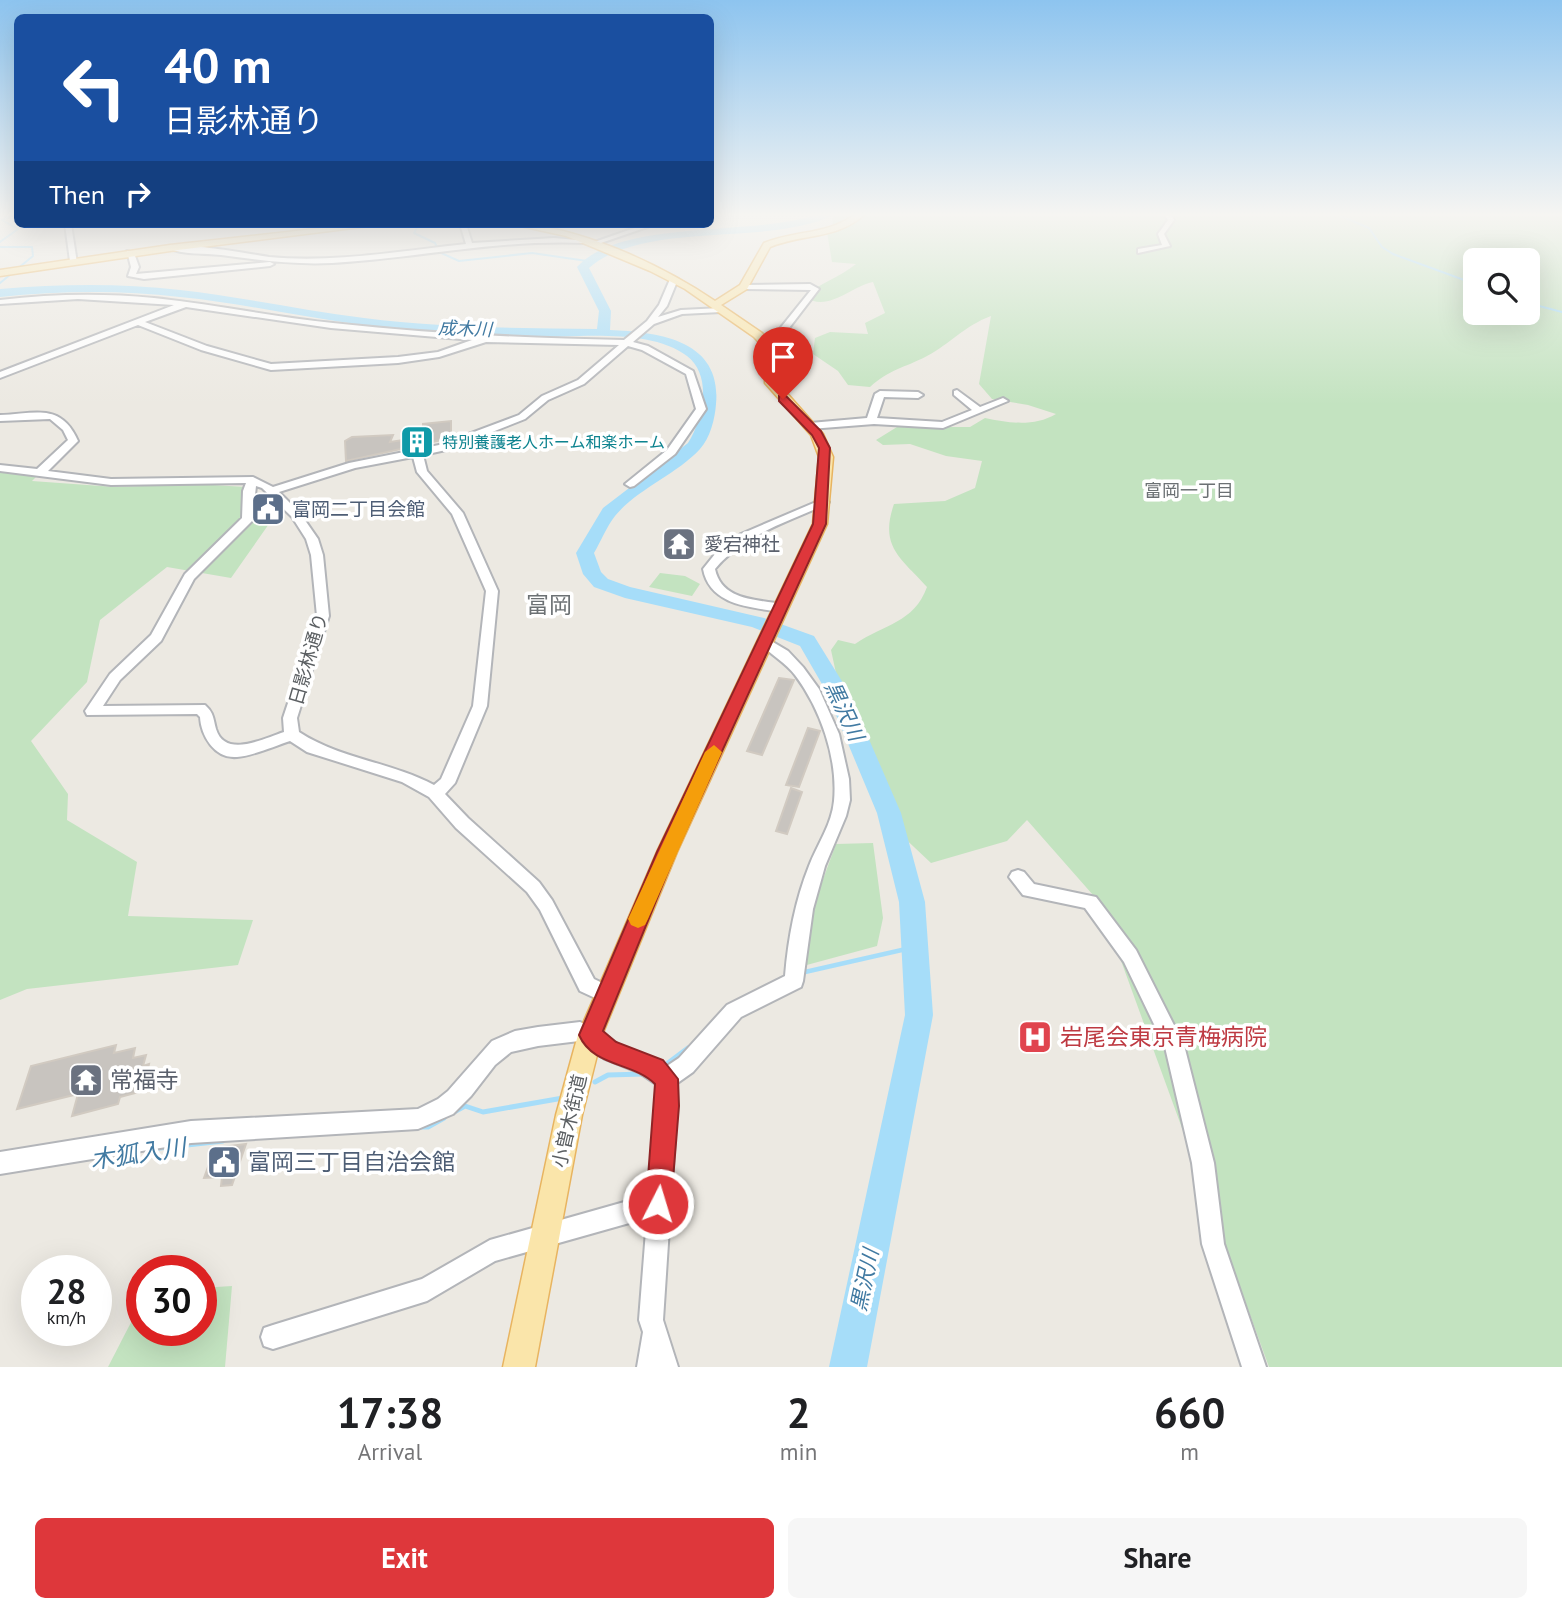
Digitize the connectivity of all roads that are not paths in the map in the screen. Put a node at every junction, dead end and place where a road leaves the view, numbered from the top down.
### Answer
1 (669, 277) edge
2 (750, 277) edge
3 (674, 279) junction
4 (744, 287) junction
5 (0, 302) edge
6 (187, 303) junction
7 (718, 307) junction
8 (651, 322) junction
9 (140, 323) junction
10 (632, 338) junction
11 (485, 339) junction
12 (768, 345) junction
13 (0, 375) edge
14 (957, 393) dead end
15 (918, 395) dead end
16 (1003, 401) dead end
17 (978, 410) junction
18 (0, 418) edge
19 (871, 422) junction
20 (810, 426) junction
21 (418, 454) junction
22 (0, 468) edge
23 (38, 474) junction
24 (253, 481) junction
25 (630, 484) dead end
26 (272, 491) junction
27 (823, 502) junction
28 (779, 612) junction
29 (766, 640) junction
30 (292, 735) junction
31 (435, 793) junction
32 (1018, 877) dead end
33 (606, 994) junction
34 (590, 1035) junction
35 (666, 1079) junction
36 (0, 1163) edge
37 (658, 1204) junction
38 (545, 1236) junction
39 (653, 1334) junction
40 (272, 1337) dead end
41 (519, 1367) edge
42 (649, 1367) edge
43 (666, 1367) edge
44 (1254, 1367) edge

1 - 3 main road
2 - 4 main road
3 - 7 main road
3 - 8 street
4 - 7 main road
4 - 12 street
5 - 6 street
6 - 9 street
6 - 11 street
7 - 8 street
7 - 12 main road
8 - 10 street
9 - 11 street
9 - 13 street
10 - 11 street
10 - 21 street
10 - 25 street
12 - 20 main road, 小曽木街道
14 - 17 street
15 - 19 street
16 - 17 street
17 - 19 street
18 - 23 street
19 - 20 street
20 - 27 main road, 小曽木街道
21 - 26 street
21 - 31 street
22 - 23 street, 日影林通り
23 - 24 street, 日影林通り
24 - 26 street, 日影林通り
24 - 30 street
26 - 30 street, 日影林通り
27 - 28 main road, 小曽木街道
27 - 28 street
28 - 29 main road, 小曽木街道
29 - 33 main road, 小曽木街道
29 - 35 street
30 - 31 street
31 - 33 street
32 - 44 street
33 - 34 main road, 小曽木街道
34 - 35 street
34 - 36 street
34 - 38 main road, 小曽木街道
35 - 37 street
37 - 38 street
37 - 39 street
38 - 40 street
38 - 41 main road, 小曽木街道
39 - 42 street
39 - 43 street

